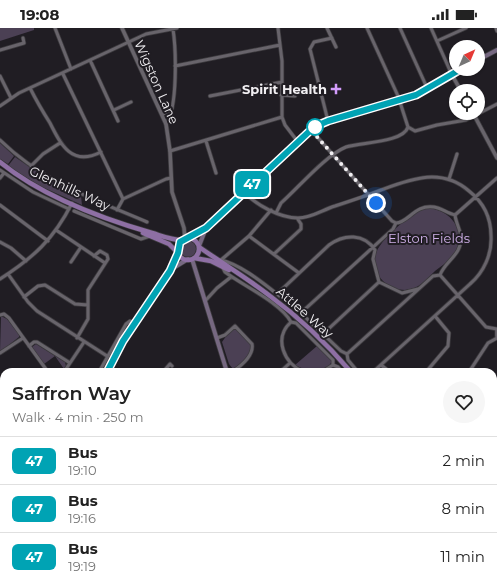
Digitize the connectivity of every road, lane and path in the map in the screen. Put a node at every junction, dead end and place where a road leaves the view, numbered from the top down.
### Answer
1 (55, 28) edge
2 (122, 28) edge
3 (278, 28) edge
4 (327, 28) edge
5 (367, 28) edge
6 (400, 28) edge
7 (431, 28) edge
8 (466, 28) edge
9 (496, 28) edge
10 (175, 29) edge
11 (497, 31) edge
12 (23, 38) dead end
13 (332, 38) junction
14 (437, 41) junction
15 (129, 43) junction
16 (280, 45) junction
17 (336, 48) dead end
18 (0, 50) edge
19 (497, 50) edge
20 (485, 56) edge
21 (90, 60) junction
22 (175, 66) junction
23 (449, 68) edge
24 (71, 69) junction
25 (63, 74) junction
26 (0, 76) edge
27 (450, 76) edge
28 (282, 82) junction
29 (30, 88) junction
30 (428, 90) junction
31 (210, 96) dead end
32 (281, 96) junction
33 (295, 96) dead end
34 (11, 98) junction
35 (399, 100) junction
36 (132, 102) dead end
37 (497, 104) edge
38 (0, 106) edge
39 (485, 109) edge
40 (114, 110) junction
41 (171, 110) junction
42 (163, 114) junction
43 (282, 117) junction
44 (466, 120) edge
45 (477, 120) edge
46 (118, 121) dead end
47 (328, 121) junction
48 (166, 124) junction
49 (408, 127) junction
50 (311, 130) junction
51 (0, 140) edge
52 (206, 141) junction
53 (298, 142) junction
54 (60, 143) junction
55 (170, 151) junction
56 (101, 152) junction
57 (456, 154) dead end
58 (333, 155) junction
59 (497, 158) edge
60 (0, 162) edge
61 (30, 166) junction
62 (0, 170) edge
63 (4, 173) junction
64 (216, 173) dead end
65 (0, 178) edge
66 (171, 178) junction
67 (497, 178) edge
68 (449, 179) junction
69 (244, 192) junction
70 (368, 194) junction
71 (476, 196) junction
72 (123, 199) junction
73 (72, 203) junction
74 (0, 205) edge
75 (69, 209) junction
76 (117, 210) junction
77 (271, 210) junction
78 (74, 211) dead end
79 (90, 211) junction
80 (276, 213) junction
81 (455, 215) junction
82 (298, 218) junction
83 (92, 219) junction
84 (147, 222) dead end
85 (396, 223) junction
86 (134, 228) junction
87 (206, 228) junction
88 (56, 230) junction
89 (150, 236) junction
90 (249, 236) junction
91 (185, 239) junction
92 (48, 241) junction
93 (0, 242) edge
94 (199, 246) junction
95 (81, 247) junction
96 (373, 247) junction
97 (177, 252) junction
98 (274, 254) junction
99 (364, 255) junction
100 (94, 256) junction
101 (191, 259) junction
102 (218, 260) junction
103 (373, 260) junction
104 (26, 261) junction
105 (71, 262) dead end
106 (105, 263) junction
107 (223, 268) junction
108 (170, 271) junction
109 (298, 273) junction
110 (8, 274) junction
111 (239, 275) junction
112 (440, 275) junction
113 (231, 277) junction
114 (0, 279) edge
115 (379, 282) junction
116 (420, 288) junction
117 (402, 293) junction
118 (277, 294) junction
119 (458, 295) junction
120 (24, 297) junction
121 (206, 300) junction
122 (403, 303) junction
123 (88, 305) junction
124 (303, 311) junction
125 (0, 315) edge
126 (435, 316) junction
127 (291, 322) junction
128 (135, 324) junction
129 (497, 330) edge
130 (323, 334) junction
131 (497, 337) edge
132 (23, 338) junction
133 (77, 338) junction
134 (217, 338) junction
135 (84, 342) junction
136 (29, 346) junction
137 (0, 353) edge
138 (347, 354) junction
139 (107, 356) junction
140 (70, 363) junction
141 (290, 363) junction
142 (170, 364) dead end
143 (333, 365) junction
144 (381, 365) junction
145 (45, 368) edge
146 (67, 368) edge
147 (100, 368) edge
148 (109, 368) edge
149 (166, 368) edge
150 (226, 368) edge
151 (236, 368) edge
152 (284, 368) edge
153 (298, 368) edge
154 (328, 368) edge
155 (339, 368) edge
156 (347, 368) edge
157 (355, 368) edge
158 (378, 368) edge
159 (385, 368) edge
160 (429, 368) edge
161 (472, 368) edge

1 - 24 street
2 - 15 street, Wigston Lane
3 - 16 street
4 - 13 street
5 - 35 street
6 - 30 street
7 - 14 street
8 - 14 street
9 - 11 street
10 - 15 street
10 - 22 street
12 - 18 street
13 - 17 street
13 - 47 street
14 - 23 street
15 - 21 street
15 - 42 street, Wigston Lane
16 - 22 street
16 - 28 street
19 - 20 main road
21 - 24 street
21 - 40 street
22 - 41 street
24 - 25 street
25 - 29 street
25 - 56 street
26 - 34 street
27 - 30 main road
28 - 31 street
28 - 32 street
29 - 34 street
29 - 54 street
30 - 35 main road
32 - 33 street
32 - 43 street
34 - 38 street
35 - 47 main road
35 - 49 street
36 - 40 street
37 - 39 street
40 - 46 street
41 - 42 street
41 - 48 street
42 - 48 street, Wigston Lane
43 - 52 street
43 - 53 street
44 - 49 street
45 - 59 street
47 - 50 main road
48 - 55 street, Wigston Lane
49 - 58 street
50 - 53 main road
50 - 58 street
51 - 61 street
52 - 55 street
52 - 64 street
53 - 69 main road
54 - 56 street
54 - 61 street
55 - 66 street, Wigston Lane
56 - 72 street
57 - 68 street
58 - 70 street
58 - 80 street
60 - 73 highway, Glenhills Way
61 - 76 street
62 - 63 street
63 - 65 street
63 - 75 street
66 - 72 street
66 - 91 street, Wigston Lane
67 - 71 street
68 - 70 street
68 - 71 street
69 - 77 street
69 - 87 main road
70 - 82 street
70 - 85 street
71 - 81 street
71 - 119 street
72 - 76 street
73 - 75 street
73 - 79 highway, Glenhills Way
74 - 92 street
75 - 88 street
76 - 84 street
77 - 80 street
77 - 90 street
78 - 83 street
79 - 83 street
79 - 86 highway, Glenhills Way
80 - 82 street
81 - 85 street
81 - 112 street
82 - 98 street
83 - 89 street
85 - 96 street
86 - 89 highway, Glenhills Way
86 - 91 highway, Glenhills Way
87 - 91 main road
87 - 94 main road
88 - 92 street
88 - 95 street
89 - 97 highway, Glenhills Way
90 - 98 street
90 - 102 street
91 - 94 highway
91 - 97 highway
92 - 104 street
93 - 104 street
94 - 101 highway
94 - 102 highway, Attlee Way
95 - 100 street
95 - 105 street
96 - 99 street
96 - 103 street
96 - 109 street
97 - 101 highway
97 - 108 main road
98 - 109 street
99 - 103 street
99 - 124 street
100 - 106 street
100 - 106 street
101 - 107 highway, Attlee Way
101 - 108 main road
101 - 121 main road
102 - 111 highway, Attlee Way
102 - 118 street
103 - 115 street
104 - 110 street
106 - 123 street
107 - 111 highway, Attlee Way
107 - 113 street
108 - 128 main road
109 - 118 street
110 - 114 street
110 - 120 street
111 - 156 highway, Attlee Way
112 - 116 street
112 - 119 street
113 - 121 street
113 - 127 street
115 - 117 street
115 - 130 street
116 - 117 street
116 - 122 street
117 - 122 street
118 - 124 street
119 - 126 street
119 - 129 street
120 - 123 street
120 - 133 street
121 - 134 main road
122 - 138 street
123 - 133 street
124 - 130 street
125 - 132 street
126 - 144 street
126 - 160 street
127 - 141 street
127 - 143 street
128 - 139 street
128 - 148 main road
129 - 131 street
130 - 138 street
131 - 161 street
132 - 136 street
132 - 137 street
133 - 135 street
134 - 150 main road
134 - 151 street
135 - 139 street
135 - 140 street
136 - 140 street
136 - 145 street
138 - 157 street
139 - 147 street
140 - 146 street
141 - 152 street
141 - 153 street
142 - 149 street
143 - 154 street
143 - 155 street
144 - 158 street
144 - 159 street

